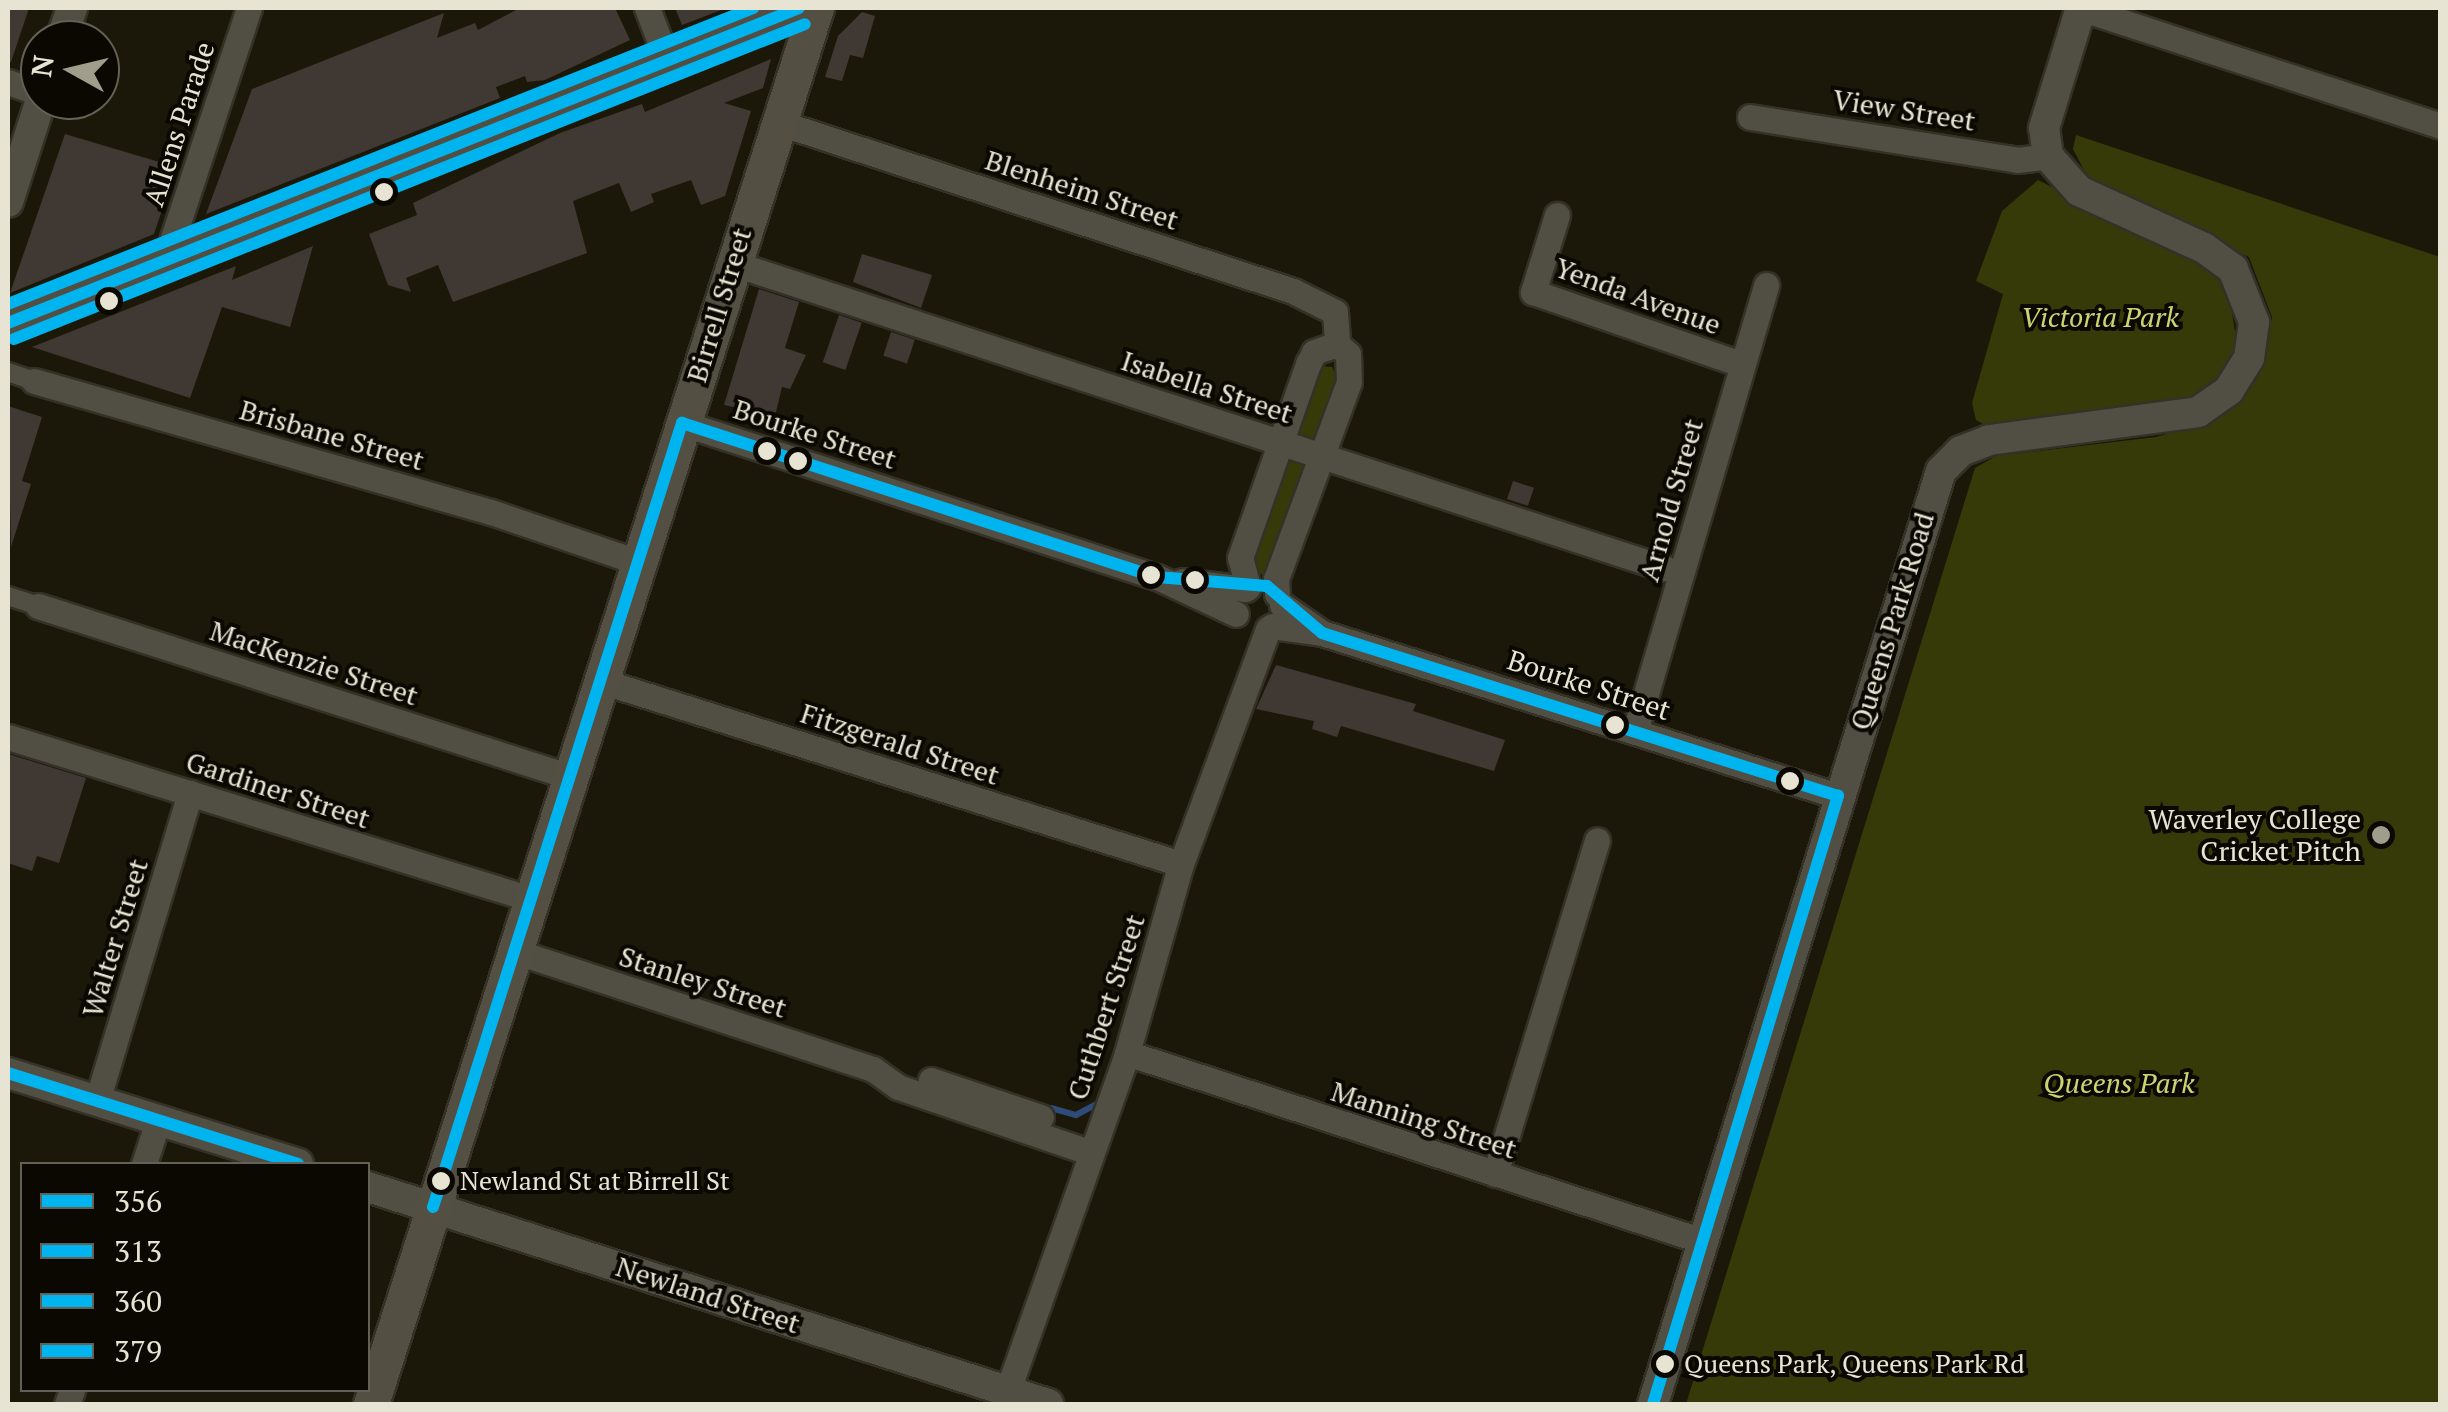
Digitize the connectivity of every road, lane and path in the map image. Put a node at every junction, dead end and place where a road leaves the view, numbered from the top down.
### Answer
1 (249, 8) edge
2 (646, 8) edge
3 (799, 8) edge
4 (816, 8) edge
5 (2081, 8) edge
6 (668, 60) junction
7 (1750, 117) dead end
8 (35, 120) edge
9 (777, 122) junction
10 (2440, 126) edge
11 (2048, 156) junction
12 (8, 202) edge
13 (1557, 215) dead end
14 (166, 259) junction
15 (732, 263) junction
16 (1766, 285) dead end
17 (8, 323) edge
18 (1337, 344) junction
19 (1741, 364) junction
20 (8, 372) edge
21 (34, 382) joint
22 (682, 423) junction
23 (1280, 443) junction
24 (1318, 456) junction
25 (638, 562) junction
26 (1664, 568) dead end
27 (8, 596) edge
28 (1243, 596) junction
29 (38, 606) joint
30 (1275, 613) junction
31 (601, 680) junction
32 (1634, 731) junction
33 (8, 737) edge
34 (571, 777) junction
35 (190, 793) junction
36 (1838, 796) junction
37 (1597, 840) dead end
38 (1181, 864) junction
39 (531, 899) junction
40 (514, 951) junction
41 (1126, 1053) junction
42 (873, 1070) junction
43 (8, 1073) edge
44 (97, 1101) junction
45 (1040, 1117) dead end
46 (158, 1121) junction
47 (1089, 1152) junction
48 (145, 1162) edge
49 (291, 1162) edge
50 (1495, 1174) junction
51 (370, 1187) edge
52 (433, 1207) junction
53 (1704, 1240) junction
54 (378, 1345) edge
55 (1005, 1398) edge
56 (371, 1404) edge
57 (1048, 1404) edge
58 (1653, 1404) edge

1 - 14 street, Allens Parade
2 - 6 street
3 - 6 street
4 - 9 main road, Birrell Street
5 - 10 street
5 - 11 street
6 - 14 street
7 - 11 street, View Street
8 - 12 street
9 - 15 main road, Birrell Street
9 - 18 street, Blenheim Street
11 - 36 street, Queens Park Road
13 - 19 street, Yenda Avenue
14 - 17 street
15 - 22 main road, Birrell Street
15 - 23 street, Isabella Street
16 - 19 street, Arnold Street
18 - 23 street
18 - 24 street, Cuthbert Street
19 - 32 street, Arnold Street
20 - 21 street, Brisbane Street
21 - 25 street, Brisbane Street
22 - 25 main road, Birrell Street
22 - 28 street, Bourke Street
23 - 24 street, Isabella Street
23 - 28 street
24 - 26 street, Isabella Street
24 - 30 street, Cuthbert Street
25 - 31 main road, Birrell Street
27 - 29 street
28 - 30 street
28 - 30 street
29 - 34 street, MacKenzie Street
30 - 32 street, Bourke Street
30 - 38 street, Cuthbert Street
31 - 34 main road, Birrell Street
31 - 38 street, Fitzgerald Street
32 - 36 street, Bourke Street
33 - 35 street, Gardiner Street
34 - 39 main road, Birrell Street
35 - 39 street, Gardiner Street
35 - 44 street, Walter Street
36 - 53 street, Queens Park Road
37 - 50 street
38 - 41 street, Cuthbert Street
39 - 40 main road, Birrell Street
40 - 42 street, Stanley Street
40 - 52 main road, Birrell Street
41 - 47 street, Cuthbert Street
41 - 50 street, Manning Street
42 - 45 street, Stanley Street
42 - 47 street, Stanley Street
43 - 44 street
44 - 46 street
46 - 48 street
46 - 49 street
47 - 55 street, Cuthbert Street
50 - 53 street, Manning Street
51 - 52 street, Newland Street
52 - 54 main road, Birrell Street
52 - 55 street, Newland Street
53 - 58 street, Queens Park Road
54 - 56 main road, Birrell Street
55 - 57 street, Newland Street

